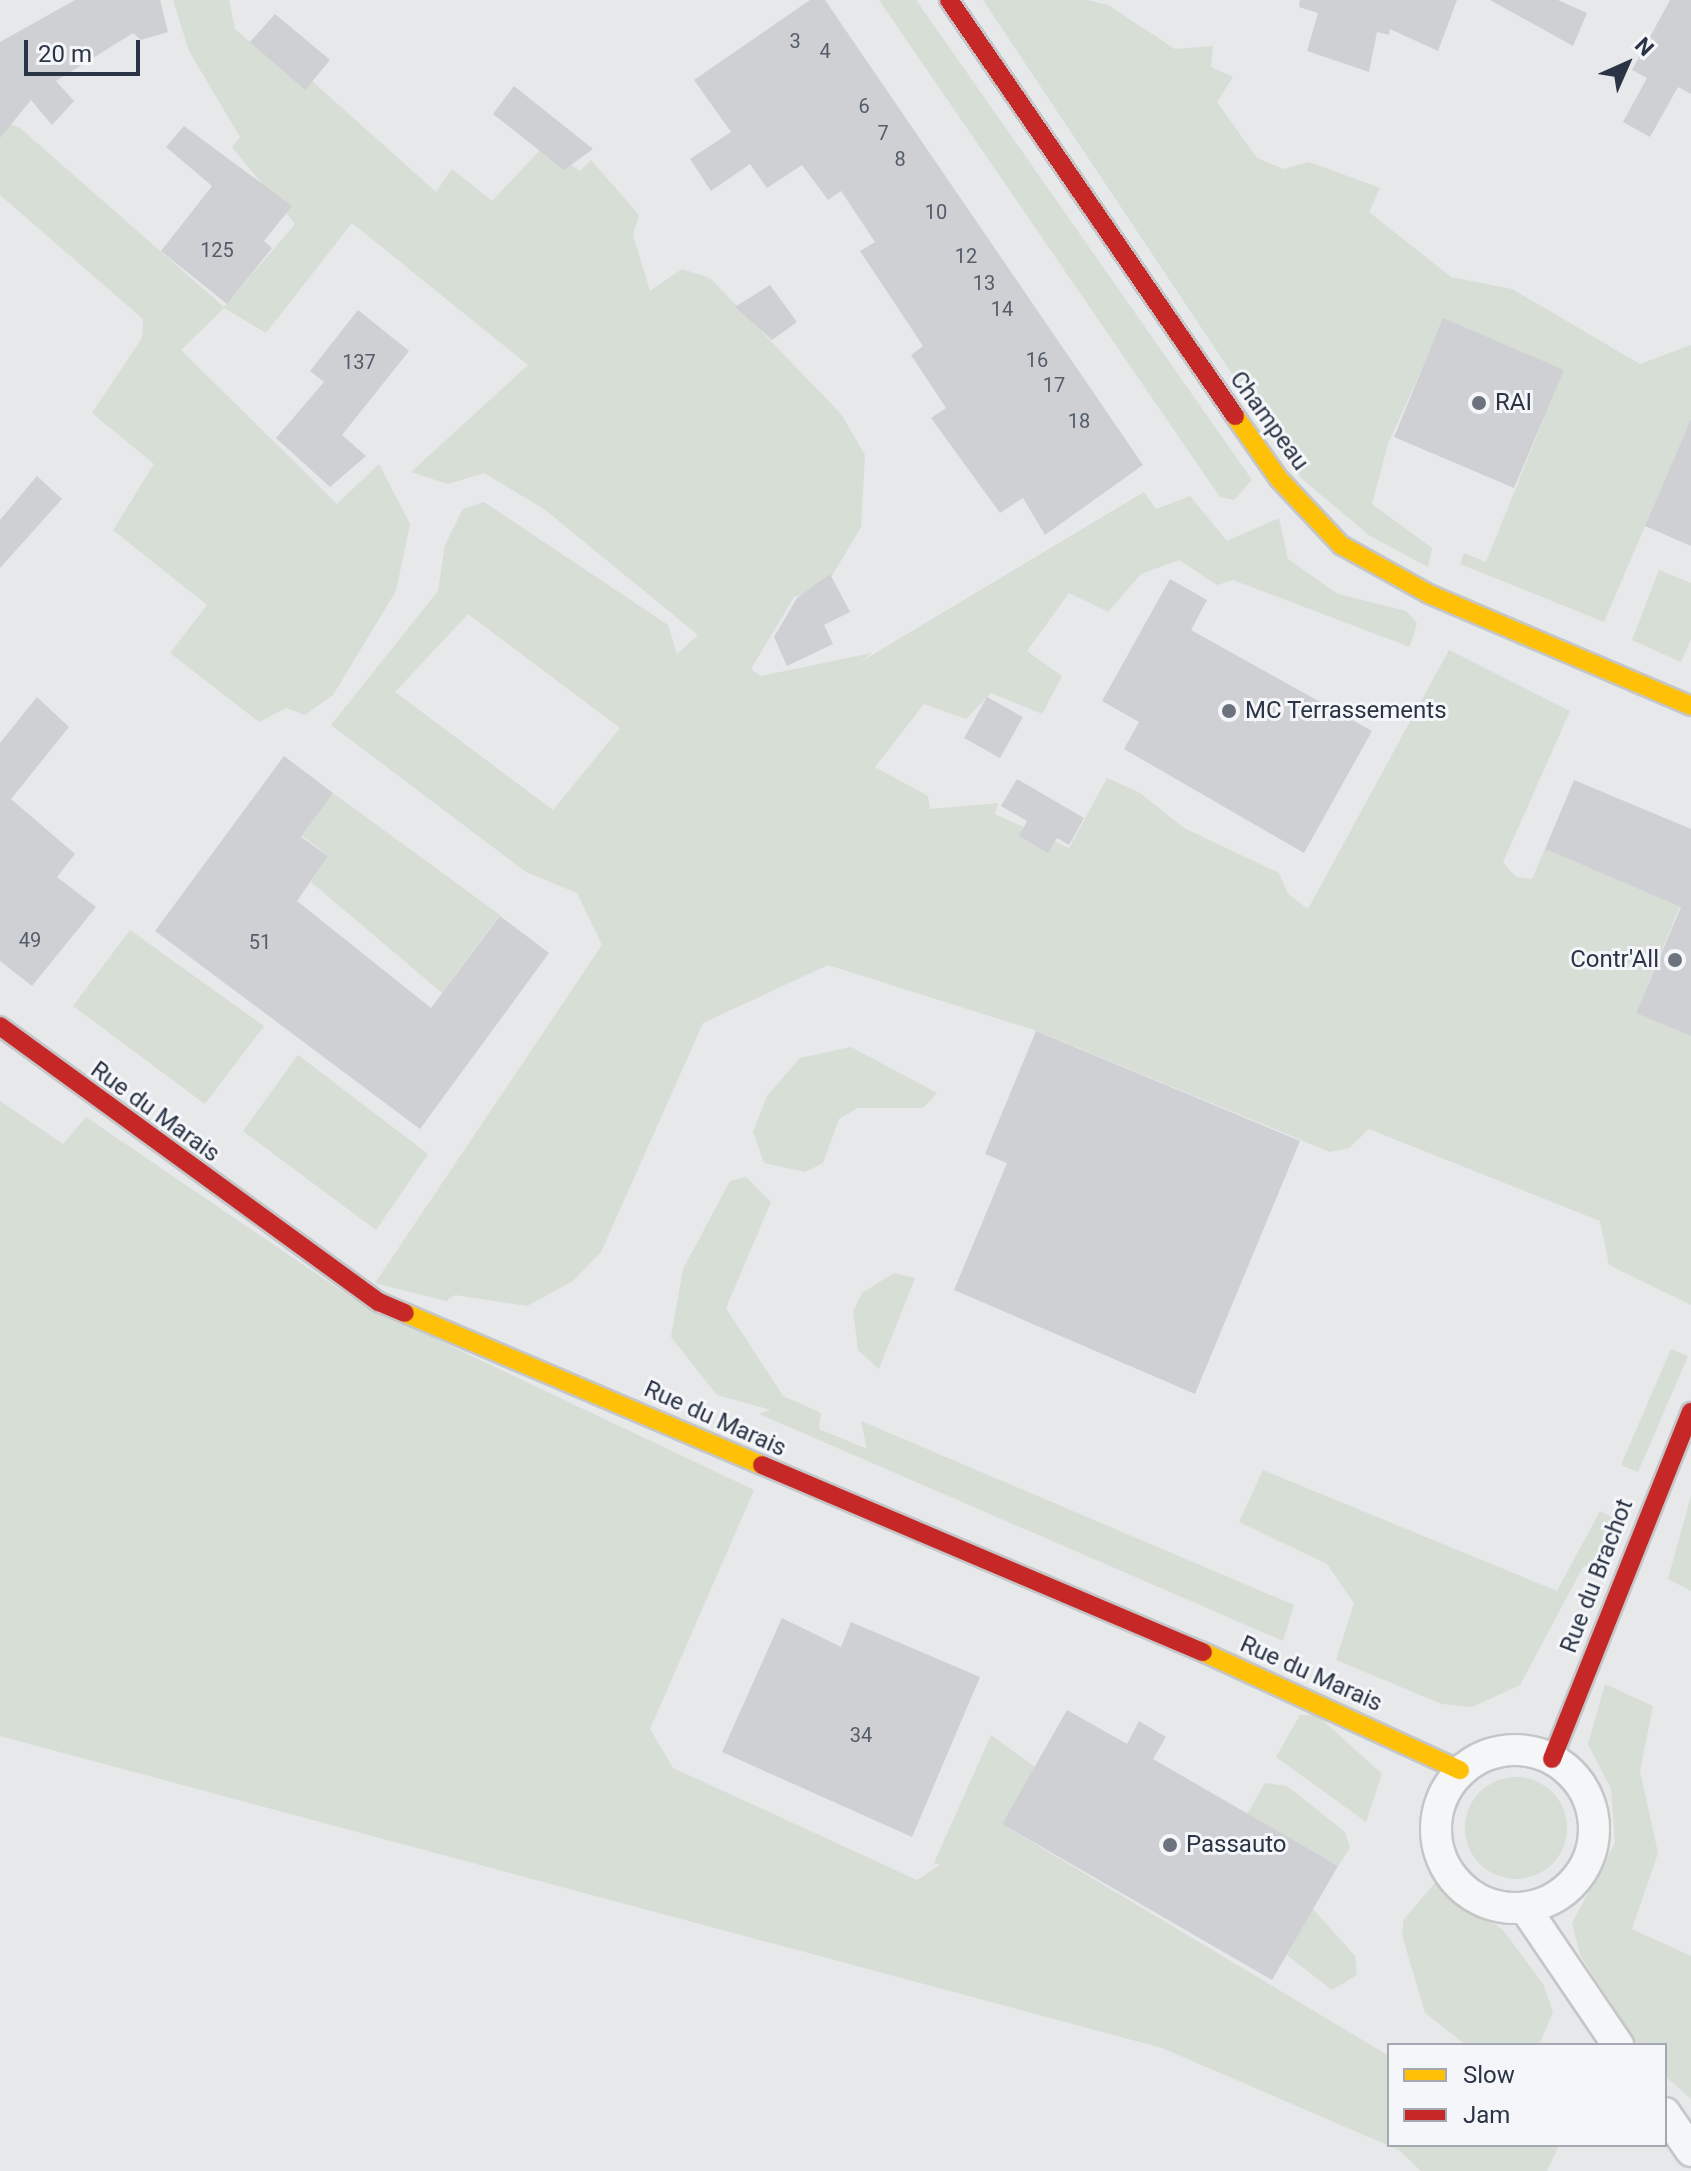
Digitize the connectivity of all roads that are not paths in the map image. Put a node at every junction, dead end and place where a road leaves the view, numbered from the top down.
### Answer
1 (949, 0) edge
2 (1691, 706) edge
3 (0, 1026) edge
4 (1691, 1412) edge
5 (1552, 1759) junction
6 (1460, 1770) junction
7 (1525, 1908) junction
8 (1617, 2043) edge
9 (1667, 2116) edge
10 (1691, 2151) edge

1 - 2 street, Champeau
3 - 6 street, Rue du Marais
4 - 5 street, Rue du Brachot
5 - 6 street
5 - 7 street
6 - 7 street
7 - 8 street
9 - 10 street

